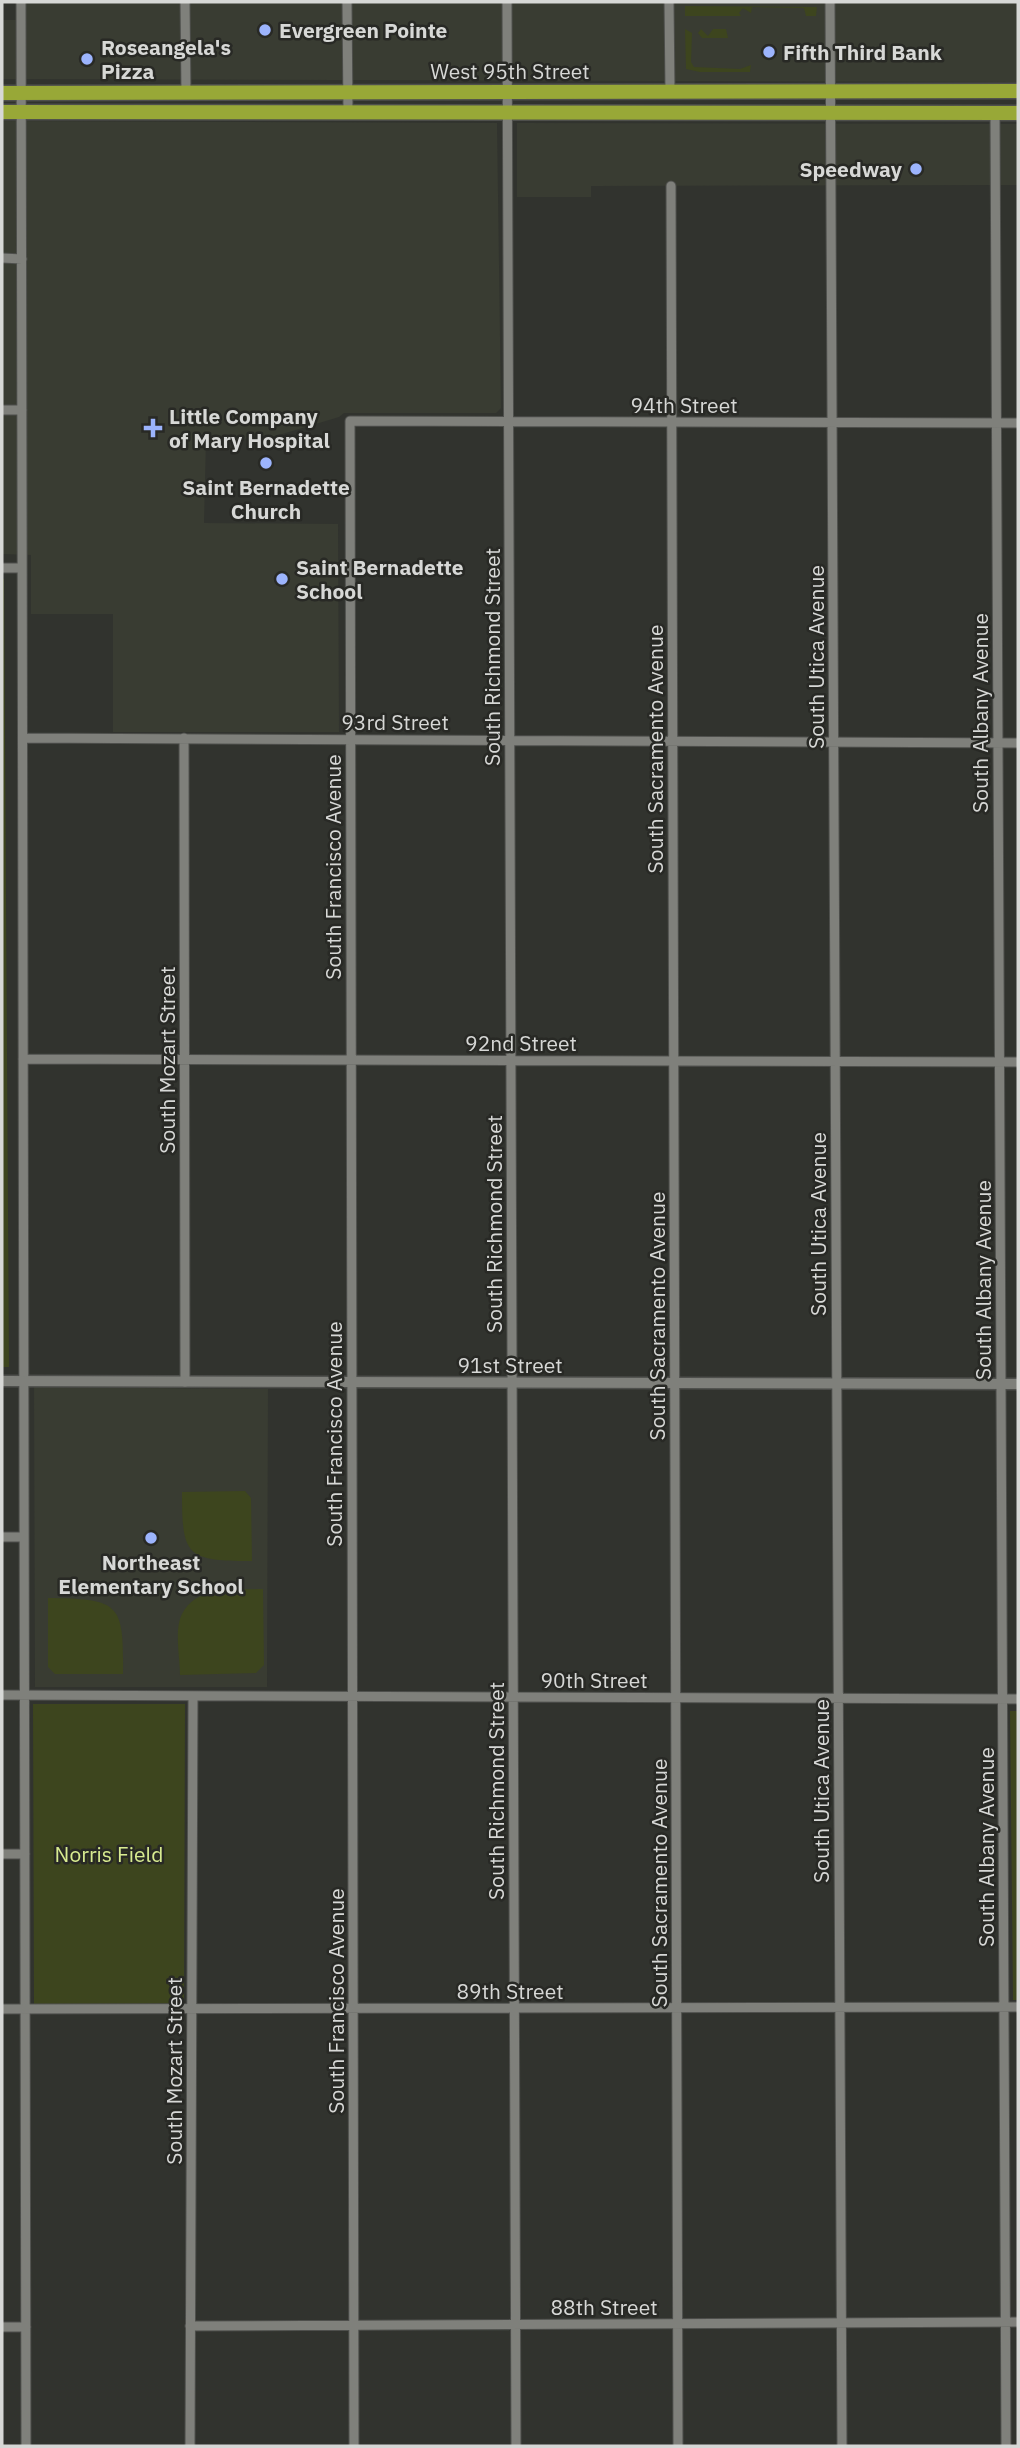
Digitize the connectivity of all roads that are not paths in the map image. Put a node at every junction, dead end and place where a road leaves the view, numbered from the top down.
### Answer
1 (21, 2) edge
2 (185, 2) edge
3 (347, 2) edge
4 (507, 2) edge
5 (669, 2) edge
6 (830, 2) edge
7 (831, 90) junction
8 (670, 91) junction
9 (1018, 91) edge
10 (348, 92) junction
11 (508, 92) junction
12 (2, 93) edge
13 (21, 93) junction
14 (186, 93) junction
15 (2, 112) edge
16 (22, 112) junction
17 (348, 112) junction
18 (508, 112) junction
19 (831, 112) junction
20 (995, 113) junction
21 (1018, 113) edge
22 (671, 186) dead end
23 (2, 258) edge
24 (22, 259) junction
25 (2, 410) edge
26 (22, 410) junction
27 (350, 421) joint
28 (509, 422) junction
29 (671, 422) junction
30 (832, 422) junction
31 (996, 423) junction
32 (1018, 423) edge
33 (2, 568) edge
34 (22, 568) junction
35 (23, 738) junction
36 (184, 738) junction
37 (350, 739) junction
38 (510, 740) junction
39 (673, 741) junction
40 (834, 742) junction
41 (998, 743) junction
42 (1018, 743) edge
43 (23, 1059) junction
44 (185, 1060) junction
45 (351, 1060) junction
46 (511, 1061) junction
47 (674, 1061) junction
48 (835, 1062) junction
49 (1000, 1062) junction
50 (1018, 1062) edge
51 (2, 1381) edge
52 (24, 1381) junction
53 (186, 1382) junction
54 (352, 1384) junction
55 (513, 1384) junction
56 (675, 1384) junction
57 (836, 1384) junction
58 (1002, 1384) junction
59 (1018, 1384) edge
60 (2, 1537) edge
61 (24, 1537) junction
62 (2, 1695) edge
63 (24, 1695) junction
64 (193, 1696) junction
65 (353, 1697) junction
66 (514, 1697) junction
67 (676, 1698) junction
68 (838, 1698) junction
69 (1003, 1699) junction
70 (1018, 1699) edge
71 (2, 1854) edge
72 (25, 1854) junction
73 (839, 2007) junction
74 (1004, 2007) junction
75 (1018, 2007) edge
76 (353, 2008) junction
77 (514, 2008) junction
78 (677, 2008) junction
79 (2, 2009) edge
80 (25, 2009) junction
81 (191, 2009) junction
82 (1018, 2322) edge
83 (841, 2323) junction
84 (1006, 2323) junction
85 (678, 2324) junction
86 (354, 2325) junction
87 (515, 2325) junction
88 (190, 2326) junction
89 (2, 2327) edge
90 (26, 2327) junction
91 (26, 2446) edge
92 (190, 2446) edge
93 (354, 2446) edge
94 (516, 2446) edge
95 (678, 2446) edge
96 (842, 2446) edge
97 (1006, 2446) edge

1 - 13 street
2 - 14 street
3 - 10 street
4 - 11 street, South Richmond Street
5 - 8 street
6 - 7 street, South Utica Avenue
7 - 8 main road, West 95th Street
7 - 9 main road, West 95th Street
7 - 19 street, South Utica Avenue
8 - 11 main road, West 95th Street
10 - 11 main road, West 95th Street
10 - 14 main road, West 95th Street
10 - 17 street
11 - 18 street, South Richmond Street
12 - 13 main road, West 95th Street
13 - 14 main road, West 95th Street
13 - 16 street
15 - 16 main road, West 95th Street
16 - 17 main road, West 95th Street
16 - 24 street
17 - 18 main road, West 95th Street
18 - 19 main road, West 95th Street
18 - 28 street, South Richmond Street
19 - 20 main road, West 95th Street
19 - 30 street, South Utica Avenue
20 - 21 main road, West 95th Street
20 - 31 street, South Albany Avenue
22 - 29 street, South Sacramento Avenue
23 - 24 street
24 - 26 street
25 - 26 street
26 - 34 street
27 - 28 street, 94th Street
27 - 37 street, South Francisco Avenue
28 - 29 street, 94th Street
28 - 38 street, South Richmond Street
29 - 30 street, 94th Street
29 - 39 street, South Sacramento Avenue
30 - 31 street, 94th Street
30 - 40 street, South Utica Avenue
31 - 32 street, 94th Street
31 - 41 street, South Albany Avenue
33 - 34 street
34 - 35 street
35 - 36 street, 93rd Street
35 - 43 street
36 - 37 street, 93rd Street
36 - 44 street, South Mozart Street
37 - 38 street, 93rd Street
37 - 45 street, South Francisco Avenue
38 - 39 street, 93rd Street
38 - 46 street, South Richmond Street
39 - 40 street, 93rd Street
39 - 47 street, South Sacramento Avenue
40 - 41 street, 93rd Street
40 - 48 street, South Utica Avenue
41 - 42 street, 93rd Street
41 - 49 street, South Albany Avenue
43 - 44 street, 92nd Street
43 - 52 street
44 - 45 street, 92nd Street
44 - 53 street, South Mozart Street
45 - 46 street, 92nd Street
45 - 54 street, South Francisco Avenue
46 - 47 street, 92nd Street
46 - 55 street, South Richmond Street
47 - 48 street, 92nd Street
47 - 56 street, South Sacramento Avenue
48 - 49 street, 92nd Street
48 - 57 street, South Utica Avenue
49 - 50 street, 92nd Street
49 - 58 street, South Albany Avenue
51 - 52 street, 91st Street
52 - 53 street, 91st Street
52 - 61 street
53 - 54 street, 91st Street
54 - 55 street, 91st Street
54 - 65 street, South Francisco Avenue
55 - 56 street, 91st Street
55 - 66 street, South Richmond Street
56 - 57 street, 91st Street
56 - 67 street, South Sacramento Avenue
57 - 58 street, 91st Street
57 - 68 street, South Utica Avenue
58 - 59 street, 91st Street
58 - 69 street, South Albany Avenue
60 - 61 street
61 - 63 street
62 - 63 street, 90th Street
63 - 64 street, 90th Street
63 - 72 street
64 - 65 street, 90th Street
64 - 81 street, South Mozart Street
65 - 66 street, 90th Street
65 - 76 street, South Francisco Avenue
66 - 67 street, 90th Street
66 - 77 street, South Richmond Street
67 - 68 street, 90th Street
67 - 78 street, South Sacramento Avenue
68 - 69 street, 90th Street
68 - 73 street, South Utica Avenue
69 - 70 street, 90th Street
69 - 74 street, South Albany Avenue
71 - 72 street
72 - 80 street
73 - 74 street, 89th Street
73 - 78 street, 89th Street
73 - 83 street, South Utica Avenue
74 - 75 street, 89th Street
74 - 84 street, South Albany Avenue
76 - 77 street, 89th Street
76 - 81 street, 89th Street
76 - 86 street, South Francisco Avenue
77 - 78 street, 89th Street
77 - 87 street, South Richmond Street
78 - 85 street, South Sacramento Avenue
79 - 80 street, 89th Street
80 - 81 street, 89th Street
80 - 90 street
81 - 88 street, South Mozart Street
82 - 84 street, 88th Street
83 - 84 street, 88th Street
83 - 85 street, 88th Street
83 - 96 street, South Utica Avenue
84 - 97 street, South Albany Avenue
85 - 87 street, 88th Street
85 - 95 street, South Sacramento Avenue
86 - 87 street, 88th Street
86 - 88 street, 88th Street
86 - 93 street, South Francisco Avenue
87 - 94 street, South Richmond Street
88 - 92 street, South Mozart Street
89 - 90 street
90 - 91 street

